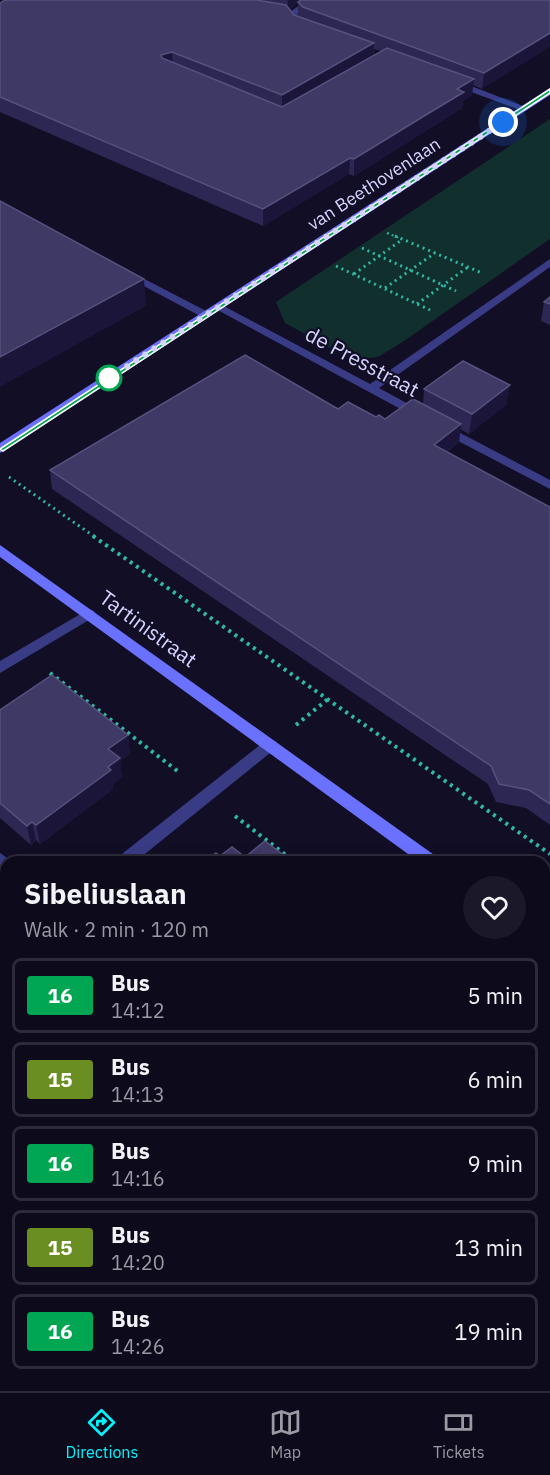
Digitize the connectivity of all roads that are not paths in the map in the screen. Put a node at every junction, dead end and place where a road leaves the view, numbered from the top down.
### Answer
1 (313, 0) edge
2 (278, 14) edge
3 (290, 16) junction
4 (298, 26) edge
5 (448, 81) edge
6 (550, 91) edge
7 (523, 108) junction
8 (550, 262) edge
9 (113, 265) edge
10 (218, 307) junction
11 (206, 315) junction
12 (370, 388) junction
13 (0, 449) edge
14 (550, 485) edge
15 (0, 550) edge
16 (89, 614) junction
17 (0, 668) edge
18 (270, 746) junction
19 (132, 856) edge
20 (423, 856) edge

1 - 3 street
2 - 3 street
3 - 4 street
5 - 7 street
6 - 7 street, van Beethovenlaan
7 - 10 street, van Beethovenlaan
8 - 12 street
9 - 11 street
10 - 11 street, van Beethovenlaan
10 - 12 street, de Presstraat
11 - 13 street, van Beethovenlaan
12 - 14 street, de Presstraat
15 - 16 street, Tartinistraat
16 - 17 street
16 - 18 street, Tartinistraat
18 - 19 street
18 - 20 street, Tartinistraat

